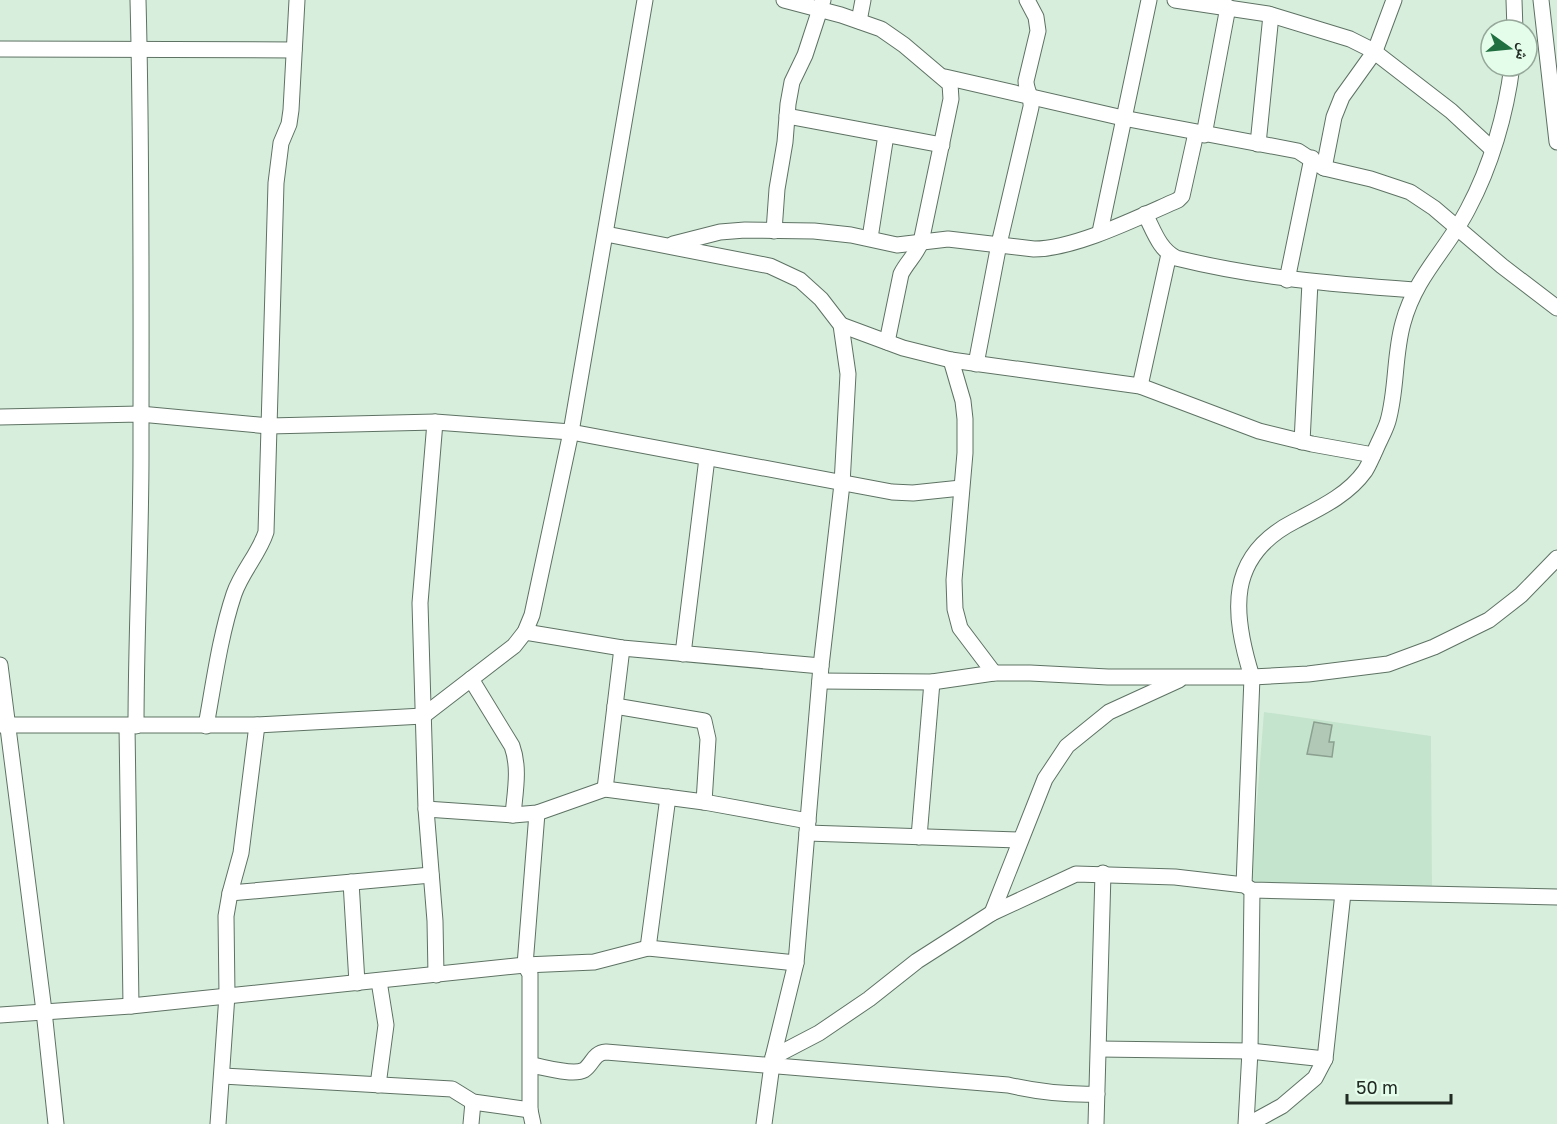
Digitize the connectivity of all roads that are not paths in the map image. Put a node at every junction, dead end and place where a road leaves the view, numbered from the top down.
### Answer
1 (138, 0) edge
2 (297, 0) edge
3 (645, 0) edge
4 (784, 0) edge
5 (863, 0) edge
6 (1027, 0) edge
7 (1149, 0) edge
8 (1175, 0) edge
9 (1394, 0) edge
10 (1514, 0) edge
11 (1541, 0) edge
12 (822, 4) edge
13 (1251, 5) edge
14 (1228, 7) junction
15 (1271, 15) junction
16 (1515, 18) edge
17 (859, 21) junction
18 (0, 50) edge
19 (140, 50) junction
20 (294, 50) junction
21 (1375, 51) junction
22 (945, 78) junction
23 (1510, 78) edge
24 (1032, 99) junction
25 (787, 116) junction
26 (1123, 118) junction
27 (1200, 134) junction
28 (886, 135) junction
29 (1557, 142) edge
30 (1258, 144) junction
31 (942, 145) junction
32 (1492, 149) junction
33 (1318, 163) junction
34 (1145, 214) junction
35 (1457, 227) junction
36 (774, 231) junction
37 (1100, 232) junction
38 (606, 234) junction
39 (870, 238) junction
40 (921, 242) junction
41 (999, 244) junction
42 (667, 246) junction
43 (1169, 254) junction
44 (1287, 280) junction
45 (1310, 282) junction
46 (1414, 290) junction
47 (1557, 308) edge
48 (841, 326) junction
49 (887, 342) junction
50 (951, 360) junction
51 (976, 364) junction
52 (1140, 386) junction
53 (140, 414) junction
54 (0, 417) edge
55 (435, 422) junction
56 (269, 426) junction
57 (570, 432) junction
58 (1302, 442) junction
59 (1372, 455) junction
60 (707, 458) junction
61 (842, 484) junction
62 (961, 488) junction
63 (1557, 558) edge
64 (525, 632) junction
65 (622, 648) junction
66 (683, 654) junction
67 (0, 665) edge
68 (994, 673) junction
69 (820, 674) junction
70 (1252, 677) junction
71 (1183, 678) junction
72 (471, 679) junction
73 (932, 682) junction
74 (615, 706) junction
75 (423, 716) junction
76 (4, 725) edge
77 (257, 725) junction
78 (131, 726) junction
79 (206, 726) junction
80 (605, 789) junction
81 (668, 797) junction
82 (704, 802) junction
83 (426, 809) junction
84 (537, 813) junction
85 (513, 816) junction
86 (808, 827) junction
87 (919, 837) junction
88 (1020, 840) junction
89 (1103, 873) junction
90 (431, 875) junction
91 (351, 882) junction
92 (1248, 887) junction
93 (230, 893) junction
94 (1343, 893) junction
95 (1557, 897) edge
96 (992, 913) junction
97 (648, 948) junction
98 (796, 963) junction
99 (525, 965) junction
100 (436, 975) junction
101 (379, 981) junction
102 (357, 983) junction
103 (227, 995) junction
104 (131, 1006) junction
105 (44, 1011) junction
106 (0, 1014) edge
107 (1099, 1049) junction
108 (1250, 1052) junction
109 (1324, 1059) junction
110 (773, 1062) junction
111 (531, 1065) junction
112 (223, 1076) junction
113 (378, 1085) junction
114 (1097, 1094) junction
115 (472, 1102) junction
116 (531, 1117) edge
117 (56, 1124) edge
118 (218, 1124) edge
119 (471, 1124) edge
120 (764, 1124) edge
121 (1096, 1124) edge
122 (1247, 1124) edge

1 - 19 street
2 - 20 street
3 - 38 street
4 - 12 street
5 - 17 street
6 - 24 street
7 - 26 street
8 - 14 street
9 - 21 street
10 - 16 street
11 - 29 street
12 - 17 street
12 - 25 street
13 - 14 street
13 - 15 street
14 - 27 street
15 - 21 street
15 - 30 street
17 - 22 street
18 - 19 street
19 - 20 street
19 - 53 street
20 - 56 street
21 - 32 street
21 - 33 street
22 - 24 street
22 - 31 street
23 - 32 street
24 - 26 street
24 - 41 street
25 - 28 street
25 - 36 street
26 - 27 street
26 - 37 street
27 - 30 street
27 - 34 street
28 - 31 street
28 - 39 street
30 - 33 street
31 - 40 street
32 - 35 street
33 - 35 street
33 - 44 street
34 - 37 street
34 - 43 street
35 - 46 street
35 - 47 street
36 - 39 street
36 - 42 street
37 - 41 street
38 - 42 street
38 - 57 street
39 - 40 street
40 - 41 street
40 - 49 street
41 - 51 street
42 - 48 street
43 - 44 street
43 - 52 street
44 - 45 street
45 - 46 street
45 - 58 street
46 - 59 street
48 - 49 street
48 - 61 street
49 - 50 street
50 - 51 street
50 - 62 street
51 - 52 street
52 - 58 street
53 - 54 street
53 - 56 street
53 - 78 street
55 - 56 street
55 - 57 street
55 - 75 street
56 - 79 street
57 - 60 street
57 - 64 street
58 - 59 street
59 - 70 street
60 - 61 street
60 - 66 street
61 - 62 street
61 - 69 street
62 - 68 street
63 - 70 street
64 - 65 street
64 - 72 street
65 - 66 street
65 - 74 street
66 - 69 street
67 - 76 street
68 - 71 street
68 - 73 street
69 - 73 street
69 - 86 street
70 - 71 street
70 - 92 street
71 - 88 street
72 - 75 street
72 - 85 street
73 - 87 street
74 - 80 street
74 - 82 street
75 - 77 street
75 - 83 street
76 - 78 street
76 - 105 street
77 - 79 street
77 - 93 street
78 - 79 street
78 - 104 street
80 - 81 street
80 - 84 street
81 - 82 street
81 - 97 street
82 - 86 street
83 - 85 street
83 - 90 street
84 - 85 street
84 - 99 street
86 - 87 street
86 - 98 street
87 - 88 street
88 - 96 street
89 - 92 street
89 - 96 street
89 - 107 street
90 - 91 street
90 - 100 street
91 - 93 street
91 - 102 street
92 - 94 street
92 - 108 street
93 - 103 street
94 - 95 street
94 - 109 street
96 - 110 street
97 - 98 street
97 - 99 street
98 - 110 street
99 - 100 street
99 - 111 street
100 - 101 street
101 - 102 street
101 - 113 street
102 - 103 street
103 - 104 street
103 - 112 street
104 - 105 street
105 - 106 street
105 - 117 street
107 - 108 street
107 - 114 street
108 - 109 street
108 - 122 street
109 - 122 street
110 - 111 street
110 - 114 street
110 - 120 street
111 - 116 street
112 - 113 street
112 - 118 street
113 - 115 street
114 - 121 street
115 - 116 street
115 - 119 street

